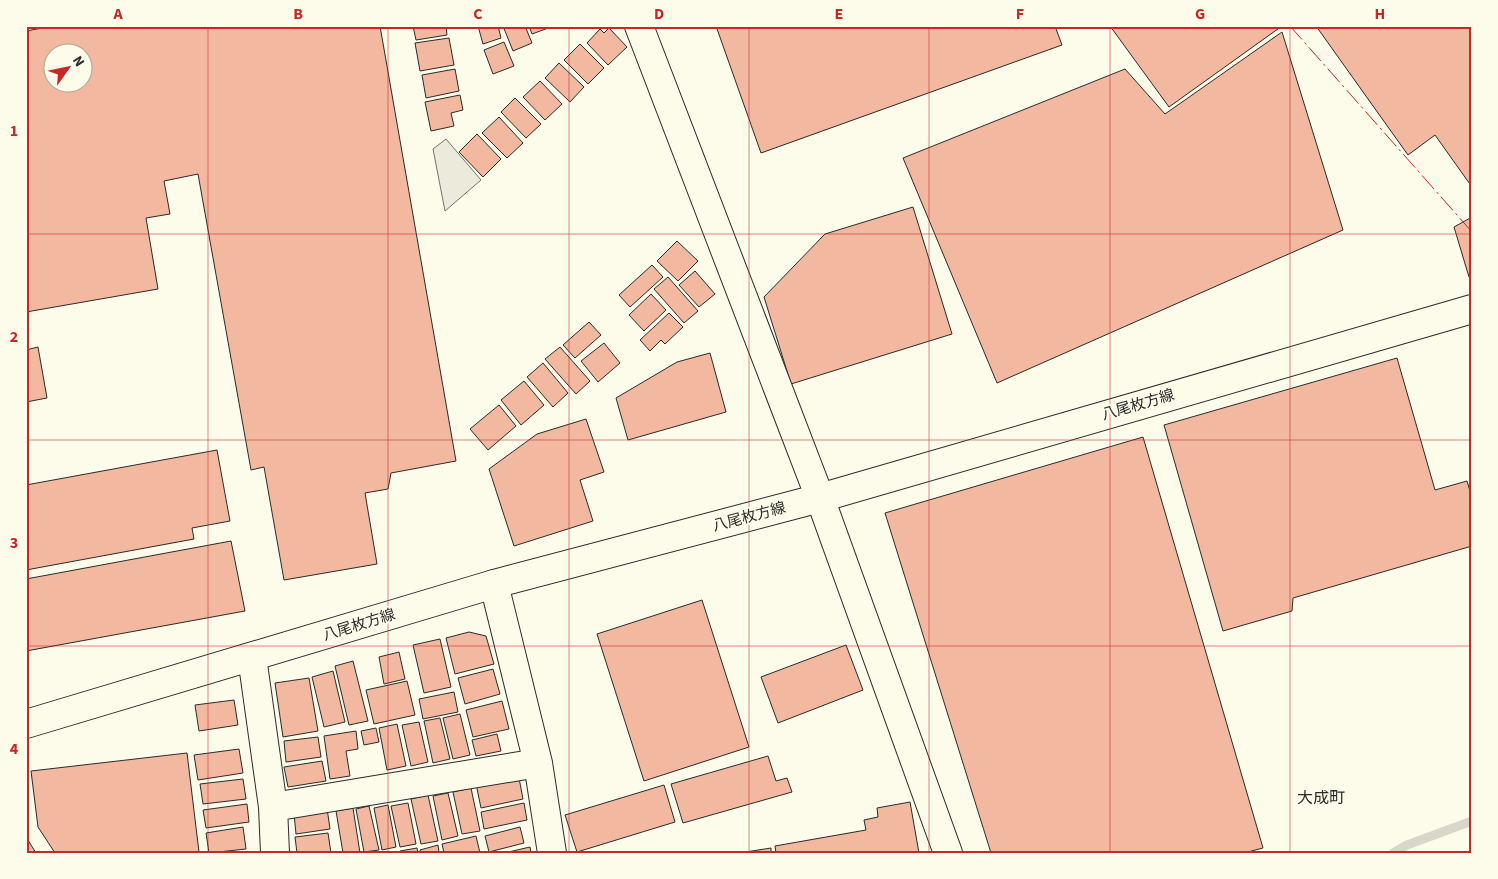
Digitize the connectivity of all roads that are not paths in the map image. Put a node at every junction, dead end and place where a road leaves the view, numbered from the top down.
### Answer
1 (639, 26) edge
2 (1472, 308) edge
3 (820, 498) junction
4 (494, 584) junction
5 (252, 657) junction
6 (26, 724) edge
7 (538, 763) junction
8 (273, 807) junction
9 (275, 853) edge
10 (552, 853) edge
11 (948, 853) edge

1 - 3 street
2 - 3 street, 八尾枚方線
3 - 4 street, 八尾枚方線
3 - 11 street
4 - 5 street, 八尾枚方線
4 - 7 street
5 - 6 street, 八尾枚方線
5 - 8 street
7 - 8 street
7 - 10 street
8 - 9 street

